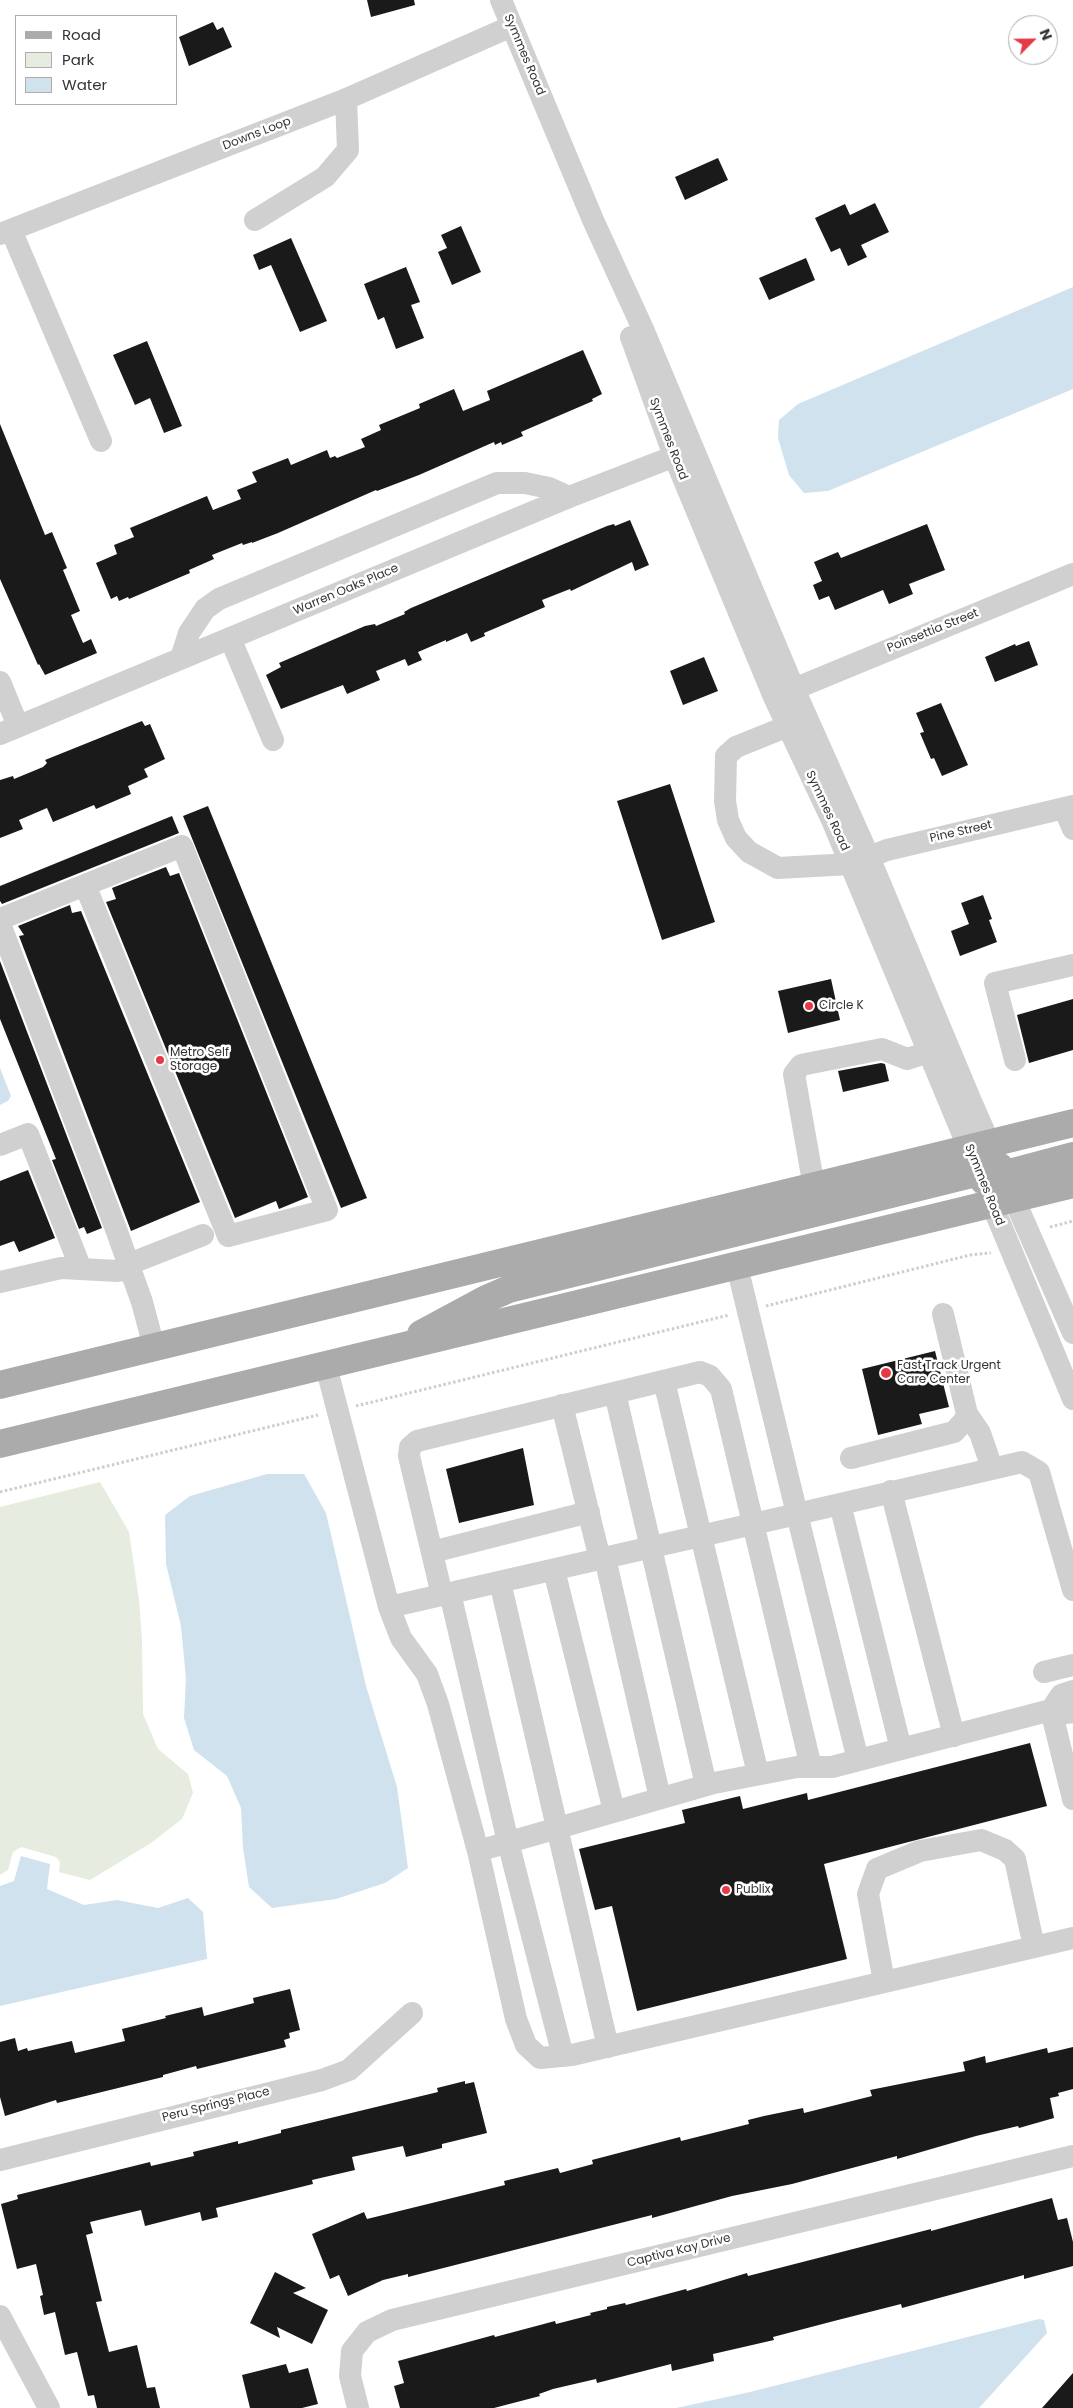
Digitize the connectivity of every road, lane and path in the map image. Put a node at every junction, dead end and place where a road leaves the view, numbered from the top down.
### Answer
1 (501, 0) edge
2 (512, 26) junction
3 (346, 99) junction
4 (255, 220) dead end
5 (5, 232) edge
6 (101, 441) dead end
7 (684, 452) junction
8 (569, 497) junction
9 (1073, 574) edge
10 (230, 638) junction
11 (181, 658) junction
12 (0, 682) edge
13 (794, 689) junction
14 (788, 726) junction
15 (9, 730) edge
16 (273, 740) dead end
17 (1068, 807) edge
18 (1073, 829) edge
19 (860, 860) junction
20 (85, 885) junction
21 (0, 919) edge
22 (0, 924) edge
23 (1073, 964) edge
24 (929, 1052) junction
25 (1015, 1060) dead end
26 (1073, 1123) edge
27 (0, 1145) edge
28 (1073, 1156) edge
29 (991, 1174) junction
30 (1073, 1184) edge
31 (814, 1186) junction
32 (1073, 1221) edge
33 (1052, 1226) dead end
34 (203, 1235) dead end
35 (992, 1253) dead end
36 (130, 1266) junction
37 (737, 1266) junction
38 (81, 1269) junction
39 (0, 1282) edge
40 (775, 1304) dead end
41 (943, 1314) dead end
42 (713, 1319) dead end
43 (1073, 1333) edge
44 (154, 1347) junction
45 (397, 1349) junction
46 (326, 1366) junction
47 (664, 1381) junction
48 (0, 1385) edge
49 (615, 1393) junction
50 (1073, 1399) edge
51 (366, 1404) dead end
52 (562, 1405) junction
53 (967, 1414) junction
54 (309, 1417) dead end
55 (0, 1444) edge
56 (852, 1458) dead end
57 (992, 1468) junction
58 (891, 1491) junction
59 (0, 1492) edge
60 (840, 1504) junction
61 (589, 1512) junction
62 (797, 1514) junction
63 (754, 1523) junction
64 (702, 1536) junction
65 (650, 1548) junction
66 (432, 1552) junction
67 (603, 1558) junction
68 (554, 1570) junction
69 (500, 1582) junction
70 (1073, 1590) edge
71 (446, 1594) junction
72 (389, 1607) junction
73 (1073, 1664) edge
74 (1044, 1672) dead end
75 (1073, 1691) edge
76 (1062, 1711) edge
77 (954, 1736) junction
78 (901, 1749) junction
79 (858, 1760) junction
80 (811, 1767) junction
81 (758, 1774) junction
82 (706, 1785) junction
83 (660, 1798) junction
84 (1073, 1799) edge
85 (614, 1811) junction
86 (558, 1828) junction
87 (508, 1842) junction
88 (478, 1851) junction
89 (1073, 1938) edge
90 (1034, 1947) junction
91 (884, 1982) junction
92 (412, 2013) dead end
93 (608, 2046) junction
94 (563, 2056) junction
95 (1073, 2156) edge
96 (0, 2160) edge
97 (0, 2316) edge
98 (49, 2408) edge
99 (358, 2408) edge

1 - 2 street, Symmes Road
2 - 3 street, Downs Loop
2 - 7 street, Symmes Road
3 - 4 street
3 - 5 street, Downs Loop
5 - 6 street
7 - 8 street, Warren Oaks Place
7 - 13 street, Symmes Road
7 - 14 street, Symmes Road
8 - 10 street, Warren Oaks Place
8 - 11 street
9 - 13 street, Poinsettia Street
10 - 11 street, Warren Oaks Place
10 - 16 street
11 - 15 street, Warren Oaks Place
12 - 15 street
13 - 19 street, Symmes Road
14 - 19 street, Symmes Road
14 - 19 street, Pine Street
17 - 18 street
17 - 19 street, Pine Street
19 - 24 street, Symmes Road
19 - 29 street, Symmes Road
20 - 20 street
20 - 21 street
22 - 36 street
23 - 25 street
24 - 29 street, Symmes Road
24 - 31 street
26 - 29 main road
27 - 38 street
28 - 29 main road
29 - 30 main road
29 - 31 main road
29 - 37 main road
29 - 43 street, Symmes Road
29 - 45 main road
29 - 50 street, Symmes Road
31 - 44 main road
32 - 33 path
34 - 36 street
35 - 40 path
36 - 38 street
36 - 44 street
37 - 45 main road
37 - 62 street
38 - 39 street
41 - 53 street
42 - 51 path
44 - 48 main road
45 - 46 main road
46 - 55 main road
46 - 72 street
47 - 49 street
47 - 63 street
47 - 64 street
49 - 52 street
49 - 65 street
52 - 61 street
52 - 66 street
53 - 56 street
53 - 57 street
54 - 59 path
57 - 58 street
57 - 70 street
58 - 60 street
58 - 77 street
60 - 62 street
60 - 78 street
61 - 66 street
61 - 67 street
62 - 63 street
62 - 79 street
63 - 64 street
63 - 80 street
64 - 65 street
64 - 81 street
65 - 67 street
65 - 82 street
66 - 71 street
67 - 68 street
67 - 83 street
68 - 69 street
68 - 85 street
69 - 71 street
69 - 86 street
71 - 72 street
71 - 87 street
72 - 88 street
73 - 74 street
75 - 76 street
76 - 77 street
76 - 84 street
77 - 78 street
78 - 79 street
79 - 80 street
80 - 81 street
81 - 82 street
82 - 83 street
83 - 85 street
85 - 86 street
86 - 87 street
86 - 93 street
87 - 88 street
87 - 94 street
88 - 94 street
89 - 90 street
90 - 91 street
90 - 91 street
91 - 93 street
92 - 96 street, Peru Springs Place
93 - 94 street
95 - 99 street, Captiva Kay Drive
97 - 98 street

